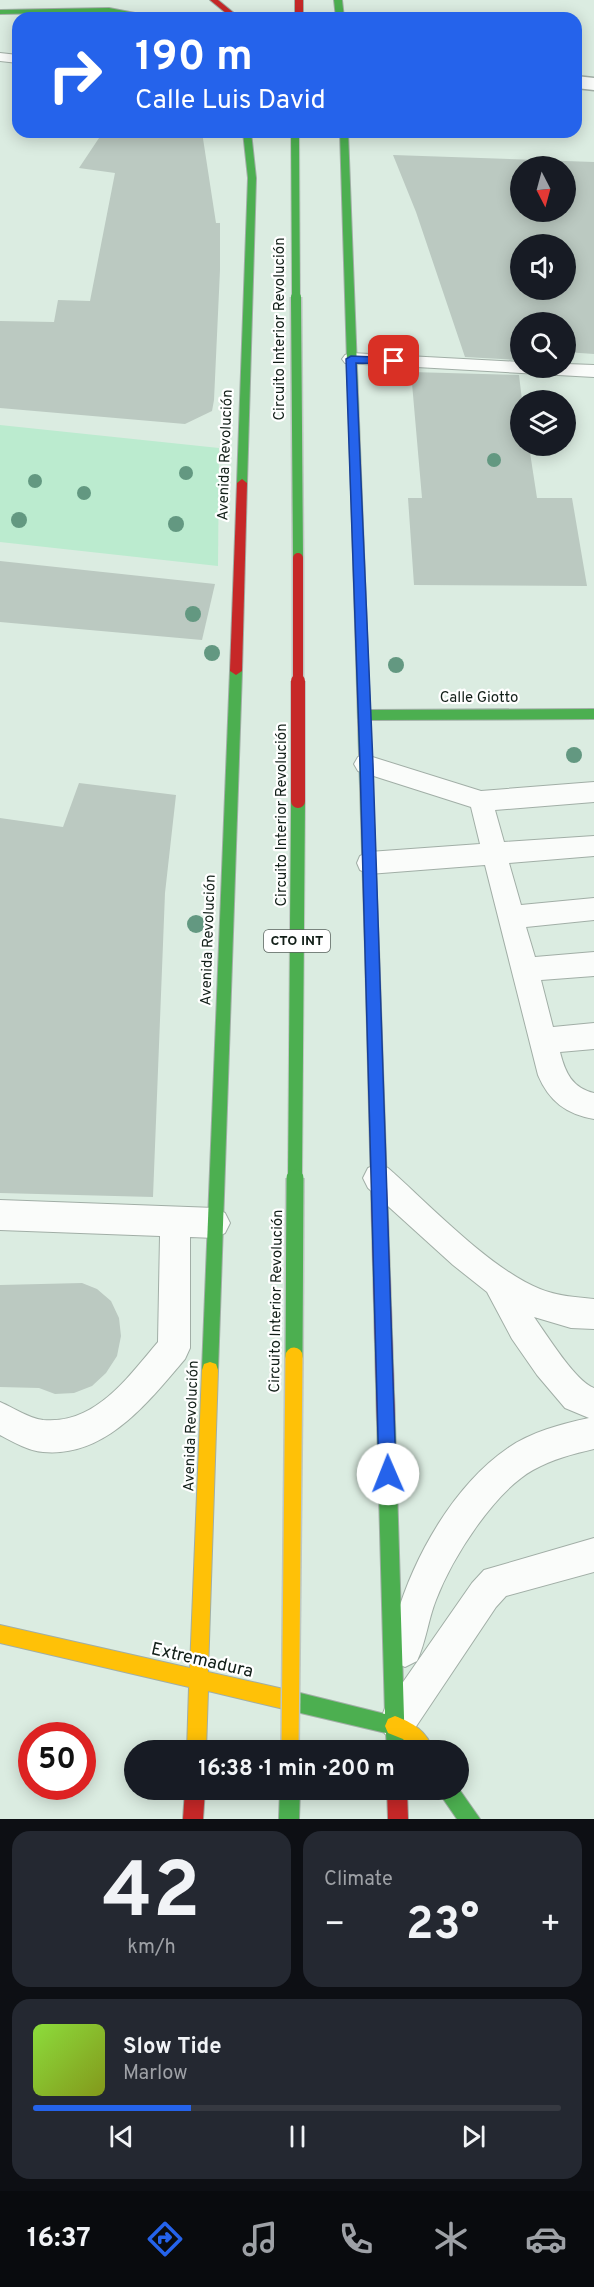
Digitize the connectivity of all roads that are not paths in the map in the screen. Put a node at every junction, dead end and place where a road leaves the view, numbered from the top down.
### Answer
1 (214, 0) edge
2 (0, 12) edge
3 (121, 12) edge
4 (229, 12) edge
5 (248, 138) edge
6 (295, 138) edge
7 (344, 138) edge
8 (351, 359) junction
9 (594, 371) edge
10 (594, 714) edge
11 (364, 715) junction
12 (366, 764) junction
13 (594, 792) edge
14 (481, 801) junction
15 (594, 846) edge
16 (495, 855) junction
17 (369, 863) junction
18 (594, 909) edge
19 (511, 917) junction
20 (594, 964) edge
21 (524, 970) junction
22 (594, 1036) edge
23 (542, 1041) junction
24 (594, 1106) edge
25 (378, 1178) junction
26 (0, 1215) edge
27 (175, 1221) junction
28 (215, 1223) junction
29 (499, 1284) junction
30 (594, 1314) edge
31 (594, 1404) edge
32 (0, 1418) edge
33 (594, 1433) edge
34 (594, 1555) edge
35 (0, 1634) edge
36 (199, 1678) junction
37 (395, 1738) edge
38 (196, 1740) edge
39 (290, 1740) edge
40 (416, 1740) edge
41 (194, 1800) edge
42 (290, 1800) edge
43 (397, 1800) edge
44 (454, 1800) edge
45 (193, 1819) edge
46 (290, 1819) edge
47 (398, 1819) edge
48 (470, 1819) edge

1 - 4 main road
2 - 3 main road
5 - 28 main road, Avenida Revolución
6 - 39 main road, Circuito Interior Revolución / CTO INT, bridge
7 - 8 main road
8 - 9 lane
8 - 11 main road
10 - 11 main road, Calle Giotto
11 - 12 main road
12 - 14 lane
12 - 17 main road
13 - 14 lane
14 - 16 lane
15 - 16 lane
16 - 17 lane
16 - 19 lane
17 - 25 main road
18 - 19 lane
19 - 21 lane
20 - 21 lane
21 - 23 lane
22 - 23 lane
23 - 24 lane
25 - 29 lane
25 - 37 main road
26 - 27 lane
27 - 28 lane
27 - 32 lane
28 - 36 main road, Avenida Revolución
29 - 30 lane
29 - 31 lane
33 - 37 lane
34 - 37 lane
35 - 36 main road, Extremadura
36 - 37 main road, Extremadura
36 - 38 main road, Avenida Revolución
37 - 40 main road
41 - 45 main road
42 - 46 main road
43 - 47 main road
44 - 48 main road

